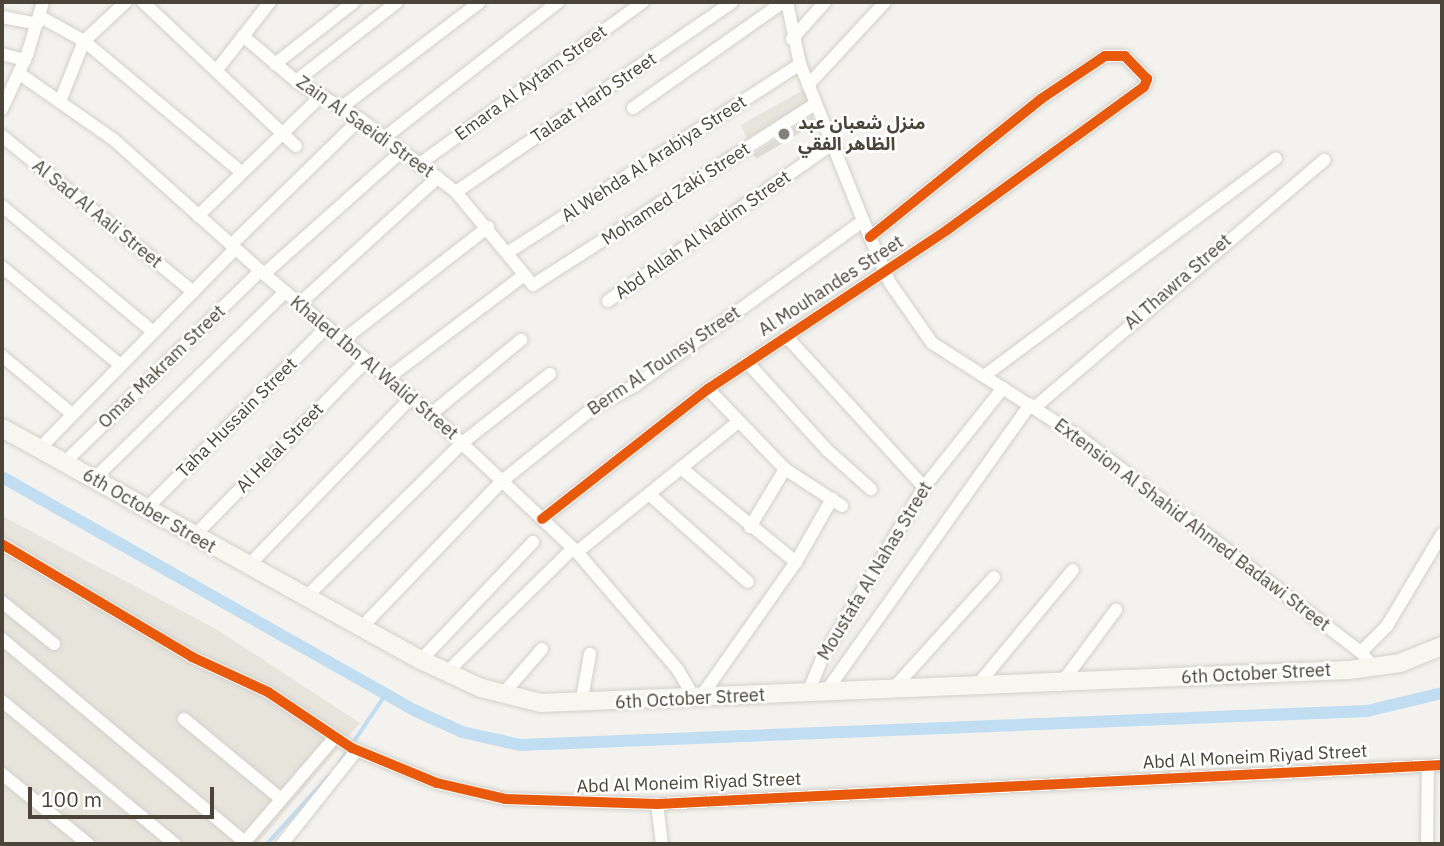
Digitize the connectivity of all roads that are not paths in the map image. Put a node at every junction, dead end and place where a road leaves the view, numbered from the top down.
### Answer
1 (43, 2) edge
2 (125, 2) edge
3 (143, 2) edge
4 (270, 2) edge
5 (354, 2) edge
6 (397, 2) edge
7 (480, 2) edge
8 (558, 2) edge
9 (643, 2) edge
10 (732, 2) edge
11 (785, 2) edge
12 (825, 2) edge
13 (885, 2) edge
14 (2, 17) edge
15 (38, 20) junction
16 (243, 37) junction
17 (792, 39) junction
18 (84, 41) junction
19 (2, 54) edge
20 (25, 60) junction
21 (275, 64) junction
22 (800, 64) junction
23 (216, 71) junction
24 (20, 74) junction
25 (296, 81) junction
26 (808, 85) junction
27 (320, 97) junction
28 (61, 99) junction
29 (816, 103) junction
30 (342, 107) junction
31 (633, 108) dead end
32 (2, 109) edge
33 (360, 119) junction
34 (282, 133) junction
35 (2, 136) edge
36 (384, 138) junction
37 (832, 145) junction
38 (296, 146) dead end
39 (401, 152) junction
40 (1276, 158) dead end
41 (1324, 159) dead end
42 (418, 165) junction
43 (241, 172) junction
44 (438, 177) junction
45 (456, 192) junction
46 (2, 206) edge
47 (198, 216) junction
48 (863, 221) junction
49 (488, 227) junction
50 (870, 237) junction
51 (233, 247) junction
52 (507, 253) junction
53 (2, 267) edge
54 (885, 272) junction
55 (262, 273) junction
56 (523, 276) junction
57 (536, 284) joint
58 (193, 292) junction
59 (285, 292) junction
60 (608, 301) dead end
61 (299, 303) junction
62 (327, 327) junction
63 (153, 332) junction
64 (786, 336) junction
65 (343, 340) junction
66 (521, 340) dead end
67 (2, 356) edge
68 (367, 360) junction
69 (747, 362) junction
70 (120, 365) junction
71 (550, 374) dead end
72 (984, 376) junction
73 (389, 377) junction
74 (1003, 388) junction
75 (708, 389) junction
76 (412, 397) junction
77 (1032, 406) junction
78 (72, 414) junction
79 (431, 414) junction
80 (738, 422) junction
81 (2, 428) edge
82 (462, 443) junction
83 (39, 449) junction
84 (64, 463) junction
85 (681, 468) junction
86 (785, 469) junction
87 (94, 479) junction
88 (502, 481) junction
89 (924, 486) junction
90 (871, 489) dead end
91 (649, 495) junction
92 (146, 509) junction
93 (542, 519) junction
94 (750, 527) junction
95 (1442, 534) edge
96 (194, 536) junction
97 (533, 542) dead end
98 (2, 544) edge
99 (575, 550) junction
100 (796, 562) junction
101 (247, 567) junction
102 (1073, 570) dead end
103 (994, 577) dead end
104 (748, 582) dead end
105 (304, 599) junction
106 (2, 602) edge
107 (1116, 610) dead end
108 (361, 628) junction
109 (2, 639) edge
110 (54, 644) dead end
111 (1442, 646) edge
112 (541, 649) dead end
113 (1361, 652) junction
114 (590, 654) dead end
115 (421, 660) junction
116 (1373, 667) junction
117 (446, 673) junction
118 (1060, 685) junction
119 (975, 688) junction
120 (891, 691) junction
121 (816, 693) junction
122 (502, 695) junction
123 (697, 698) junction
124 (2, 701) edge
125 (581, 704) junction
126 (184, 719) dead end
127 (336, 737) junction
128 (355, 749) junction
129 (1442, 765) edge
130 (1428, 766) junction
131 (2, 774) edge
132 (281, 799) junction
133 (657, 804) junction
134 (244, 843) edge
135 (89, 844) edge
136 (175, 844) edge
137 (282, 844) edge
138 (662, 844) edge
139 (1427, 844) edge

1 - 15 street
2 - 18 street
3 - 23 street
4 - 16 street
5 - 21 street
6 - 25 street
7 - 30 street
8 - 36 street
9 - 42 street, Emara Al Aytam Street
10 - 45 street, Talaat Harb Street
11 - 17 street, Extension Al Shahid Ahmed Badawi Street
11 - 31 street
12 - 17 street
13 - 26 street
14 - 15 street
15 - 18 street
15 - 20 street
16 - 21 street, Zain Al Saeidi Street
16 - 23 street
17 - 22 street, Extension Al Shahid Ahmed Badawi Street
18 - 28 street
18 - 43 street
19 - 20 street
20 - 24 street
21 - 25 street, Zain Al Saeidi Street
22 - 26 street, Extension Al Shahid Ahmed Badawi Street
22 - 52 street, Al Wehda Al Arabiya Street
23 - 34 street
24 - 28 street, Khaled Ibn Al Walid Street
24 - 32 street
25 - 27 street, Zain Al Saeidi Street
26 - 29 street, Extension Al Shahid Ahmed Badawi Street
27 - 30 street, Zain Al Saeidi Street
27 - 34 street
28 - 47 street, Khaled Ibn Al Walid Street
29 - 37 street, Extension Al Shahid Ahmed Badawi Street
29 - 57 street, Mohamed Zaki Street
30 - 33 street, Zain Al Saeidi Street
33 - 36 street, Zain Al Saeidi Street
33 - 51 street
34 - 38 street
34 - 43 street
35 - 58 street, Al Sad Al Aali Street
36 - 39 street, Zain Al Saeidi Street
37 - 48 street, Extension Al Shahid Ahmed Badawi Street
37 - 60 street, Abd Allah Al Nadim Street
39 - 42 street, Zain Al Saeidi Street
39 - 55 street, Omar Makram Street
40 - 72 street
41 - 77 street, Al Thawra Street
42 - 44 street, Zain Al Saeidi Street
43 - 47 street
44 - 45 street, Zain Al Saeidi Street
44 - 61 street
45 - 49 street, Zain Al Saeidi Street
46 - 63 street
47 - 51 street, Khaled Ibn Al Walid Street
48 - 50 street, Extension Al Shahid Ahmed Badawi Street
48 - 88 street, Berm Al Tounsy Street
49 - 52 street, Zain Al Saeidi Street
49 - 65 street
50 - 54 street, Extension Al Shahid Ahmed Badawi Street
50 - 54 street, Al Mouhandes Street
51 - 55 street, Khaled Ibn Al Walid Street
51 - 58 street
52 - 56 street, Zain Al Saeidi Street
53 - 70 street
54 - 64 street, Al Mouhandes Street
54 - 72 street, Extension Al Shahid Ahmed Badawi Street
55 - 59 street, Khaled Ibn Al Walid Street
55 - 84 street, Omar Makram Street
56 - 57 street, Zain Al Saeidi Street
56 - 73 street
58 - 63 street
59 - 61 street, Khaled Ibn Al Walid Street
59 - 87 street
61 - 62 street, Khaled Ibn Al Walid Street
62 - 65 street, Khaled Ibn Al Walid Street
62 - 92 street, Taha Hussain Street
63 - 70 street
64 - 69 street, Al Mouhandes Street
64 - 89 street
65 - 68 street, Khaled Ibn Al Walid Street
66 - 79 street
67 - 78 street
68 - 73 street, Khaled Ibn Al Walid Street
68 - 96 street, Al Helal Street
69 - 75 street, Al Mouhandes Street
69 - 90 street
70 - 78 street
71 - 82 street
72 - 74 street, Extension Al Shahid Ahmed Badawi Street
73 - 76 street, Khaled Ibn Al Walid Street
74 - 77 street, Extension Al Shahid Ahmed Badawi Street
74 - 89 street, Moustafa Al Nahas Street
75 - 80 street
75 - 93 street, Al Mouhandes Street
76 - 79 street, Khaled Ibn Al Walid Street
76 - 101 street
77 - 113 street, Extension Al Shahid Ahmed Badawi Street
77 - 121 street, Al Thawra Street
78 - 83 street
79 - 82 street, Khaled Ibn Al Walid Street
80 - 85 street
80 - 86 street
81 - 83 main road, 6th October Street
82 - 88 street, Khaled Ibn Al Walid Street
82 - 105 street
83 - 84 main road, 6th October Street
84 - 87 main road, 6th October Street
85 - 91 street
85 - 94 street
86 - 94 street
86 - 100 street
87 - 92 main road, 6th October Street
88 - 93 street, Khaled Ibn Al Walid Street
88 - 108 street, Berm Al Tounsy Street
89 - 121 street, Moustafa Al Nahas Street
91 - 99 street
91 - 104 street
92 - 96 main road, 6th October Street
93 - 99 street, Khaled Ibn Al Walid Street
94 - 100 street
95 - 113 street
96 - 101 main road, 6th October Street
97 - 115 street
98 - 127 street, Abd Al Moneim Riyad Street
99 - 117 street
99 - 123 street, Khaled Ibn Al Walid Street
100 - 123 street
101 - 105 main road, 6th October Street
102 - 119 street
103 - 120 street
105 - 108 main road, 6th October Street
106 - 110 street
107 - 118 street
108 - 115 main road, 6th October Street
109 - 134 street
111 - 116 main road, 6th October Street
112 - 122 street
113 - 116 street, Extension Al Shahid Ahmed Badawi Street
114 - 125 street
115 - 117 main road, 6th October Street
116 - 118 main road, 6th October Street
117 - 122 main road, 6th October Street
118 - 119 main road, 6th October Street
119 - 120 main road, 6th October Street
120 - 121 main road, 6th October Street
121 - 123 main road, 6th October Street
122 - 125 main road, 6th October Street
123 - 125 main road, 6th October Street
124 - 136 street
126 - 132 street
127 - 128 street, Abd Al Moneim Riyad Street
127 - 132 street
128 - 133 street, Abd Al Moneim Riyad Street
128 - 137 street
129 - 130 street, Abd Al Moneim Riyad Street
130 - 133 street, Abd Al Moneim Riyad Street
130 - 139 street
131 - 135 street
132 - 134 street
133 - 138 street

